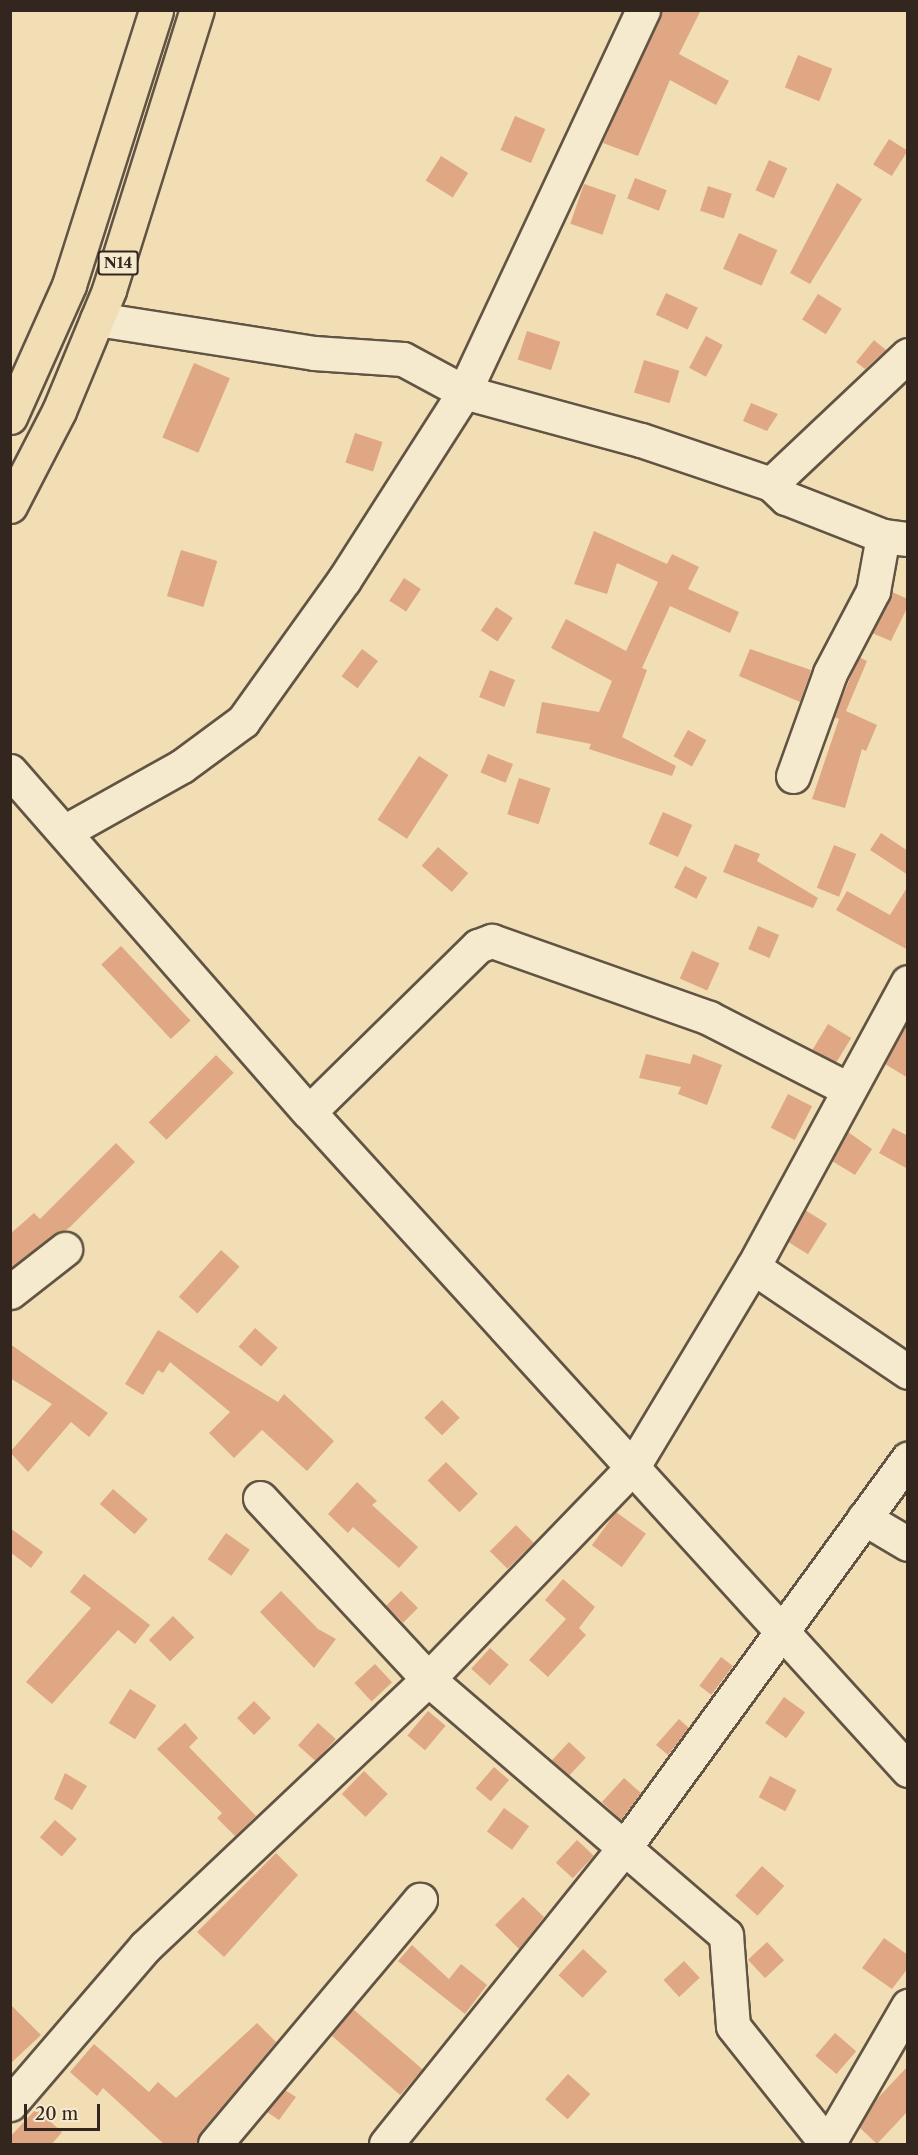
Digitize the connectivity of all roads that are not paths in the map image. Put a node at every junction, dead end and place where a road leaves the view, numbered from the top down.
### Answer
1 (156, 10) edge
2 (197, 10) edge
3 (643, 10) edge
4 (97, 319) junction
5 (908, 355) edge
6 (464, 392) junction
7 (10, 417) edge
8 (771, 484) junction
9 (10, 506) edge
10 (895, 538) edge
11 (10, 771) edge
12 (793, 776) dead end
13 (64, 832) junction
14 (908, 982) edge
15 (846, 1089) junction
16 (309, 1112) junction
17 (65, 1249) dead end
18 (753, 1267) junction
19 (10, 1292) edge
20 (908, 1372) edge
21 (908, 1458) edge
22 (632, 1468) junction
23 (260, 1498) dead end
24 (864, 1518) junction
25 (908, 1544) edge
26 (783, 1633) junction
27 (428, 1679) junction
28 (908, 1770) edge
29 (624, 1848) junction
30 (420, 1900) dead end
31 (908, 2006) edge
32 (10, 2104) edge
33 (215, 2145) edge
34 (386, 2145) edge
35 (828, 2145) edge

1 - 7 main road, N14
2 - 4 main road, N14
3 - 6 street
4 - 6 street
4 - 9 main road, N14
5 - 8 street
6 - 8 street
6 - 13 street
8 - 10 street
10 - 12 street
11 - 13 street
13 - 16 street
14 - 15 street
15 - 16 street
15 - 18 street
16 - 22 street
17 - 19 street
18 - 20 street
18 - 22 street
21 - 24 street
22 - 26 street
22 - 27 street
23 - 27 street
24 - 25 street
24 - 26 street
26 - 28 street
26 - 29 street
27 - 29 street
27 - 32 street
29 - 34 street
29 - 35 street
30 - 33 street
31 - 35 street

